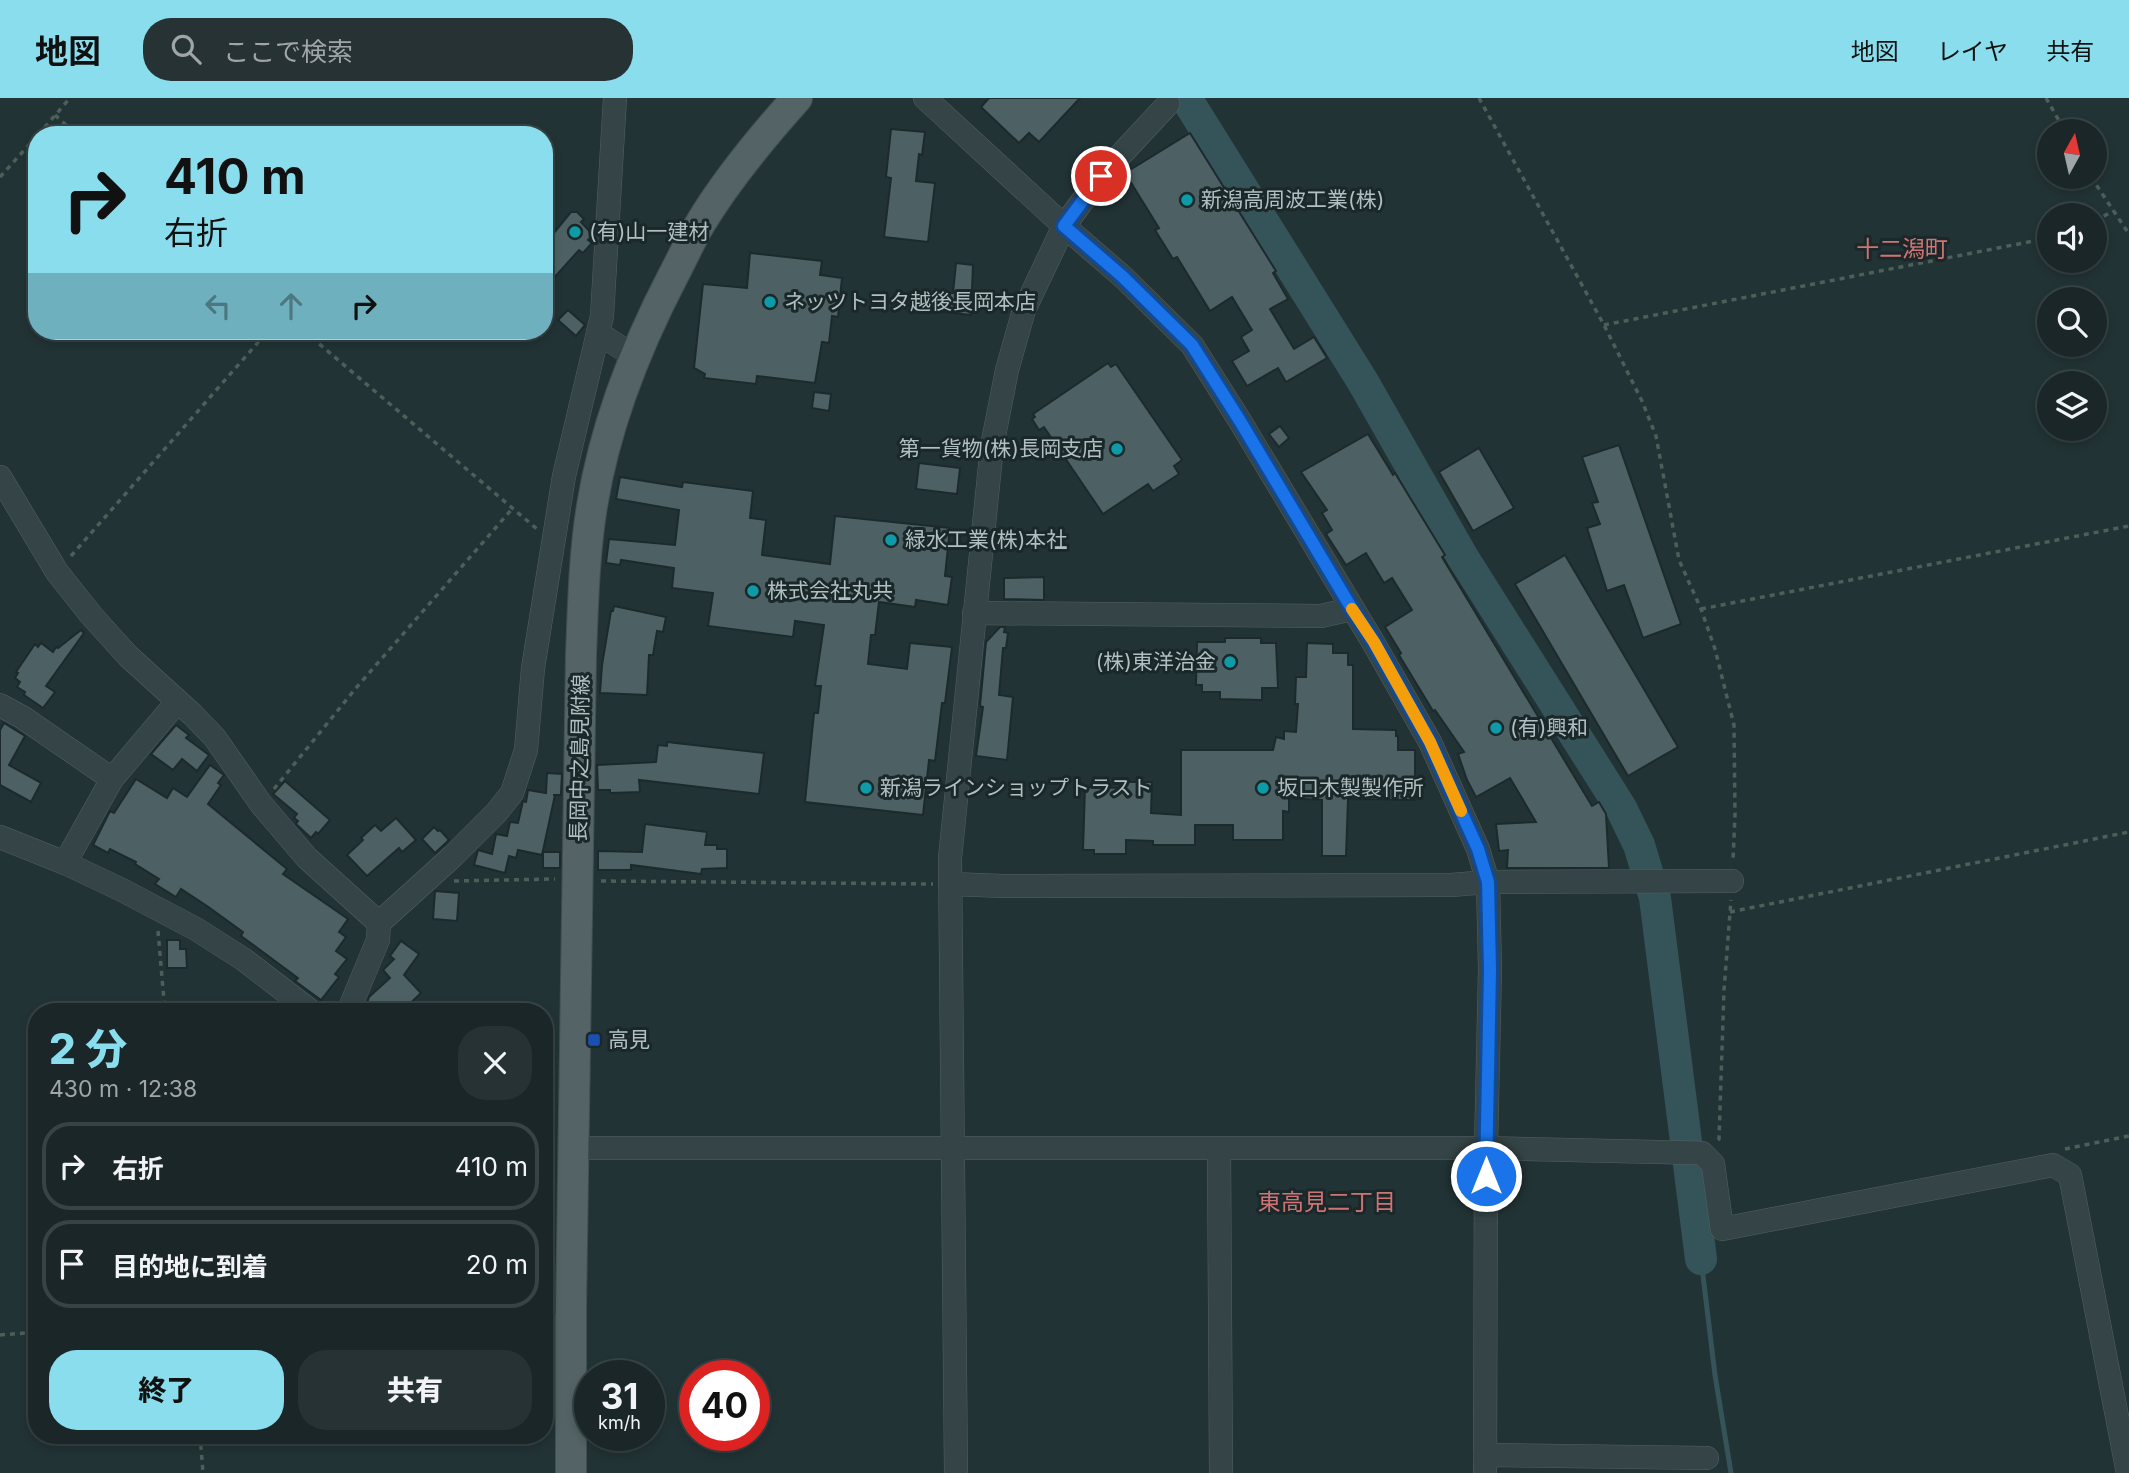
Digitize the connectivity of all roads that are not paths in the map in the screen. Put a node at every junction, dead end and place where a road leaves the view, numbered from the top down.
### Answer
1 (615, 98) edge
2 (797, 98) edge
3 (925, 98) edge
4 (1168, 104) dead end
5 (1064, 226) junction
6 (598, 333) junction
7 (634, 356) junction
8 (0, 477) edge
9 (1352, 609) junction
10 (974, 613) junction
11 (177, 702) junction
12 (0, 705) edge
13 (112, 779) junction
14 (0, 837) edge
15 (65, 863) junction
16 (1732, 881) road end
17 (1488, 882) junction
18 (951, 884) junction
19 (379, 923) junction
20 (300, 1003) edge
21 (352, 1003) edge
22 (573, 1148) junction
23 (1486, 1148) junction
24 (952, 1149) junction
25 (1219, 1150) junction
26 (553, 1302) edge
27 (571, 1307) junction
28 (1707, 1458) dead end
29 (1485, 1464) edge
30 (570, 1473) edge
31 (956, 1473) edge
32 (1221, 1473) edge
33 (2128, 1473) edge

1 - 6 street
2 - 7 main road, 長岡中之島見附線
3 - 5 street
4 - 5 street
5 - 9 street
5 - 10 street
6 - 7 street
6 - 19 street
7 - 22 main road, 長岡中之島見附線
8 - 11 street
9 - 10 street
9 - 17 street
10 - 18 street
11 - 13 street
11 - 19 street
12 - 13 street
13 - 15 street
14 - 15 street
15 - 20 street
16 - 17 street
17 - 18 street
17 - 23 street
18 - 24 street
19 - 21 street
22 - 24 street
22 - 27 main road, 長岡中之島見附線
23 - 25 street
23 - 29 street
23 - 33 street
24 - 25 street
24 - 31 street
25 - 32 street
26 - 27 street
27 - 30 main road, 長岡中之島見附線
28 - 29 street

